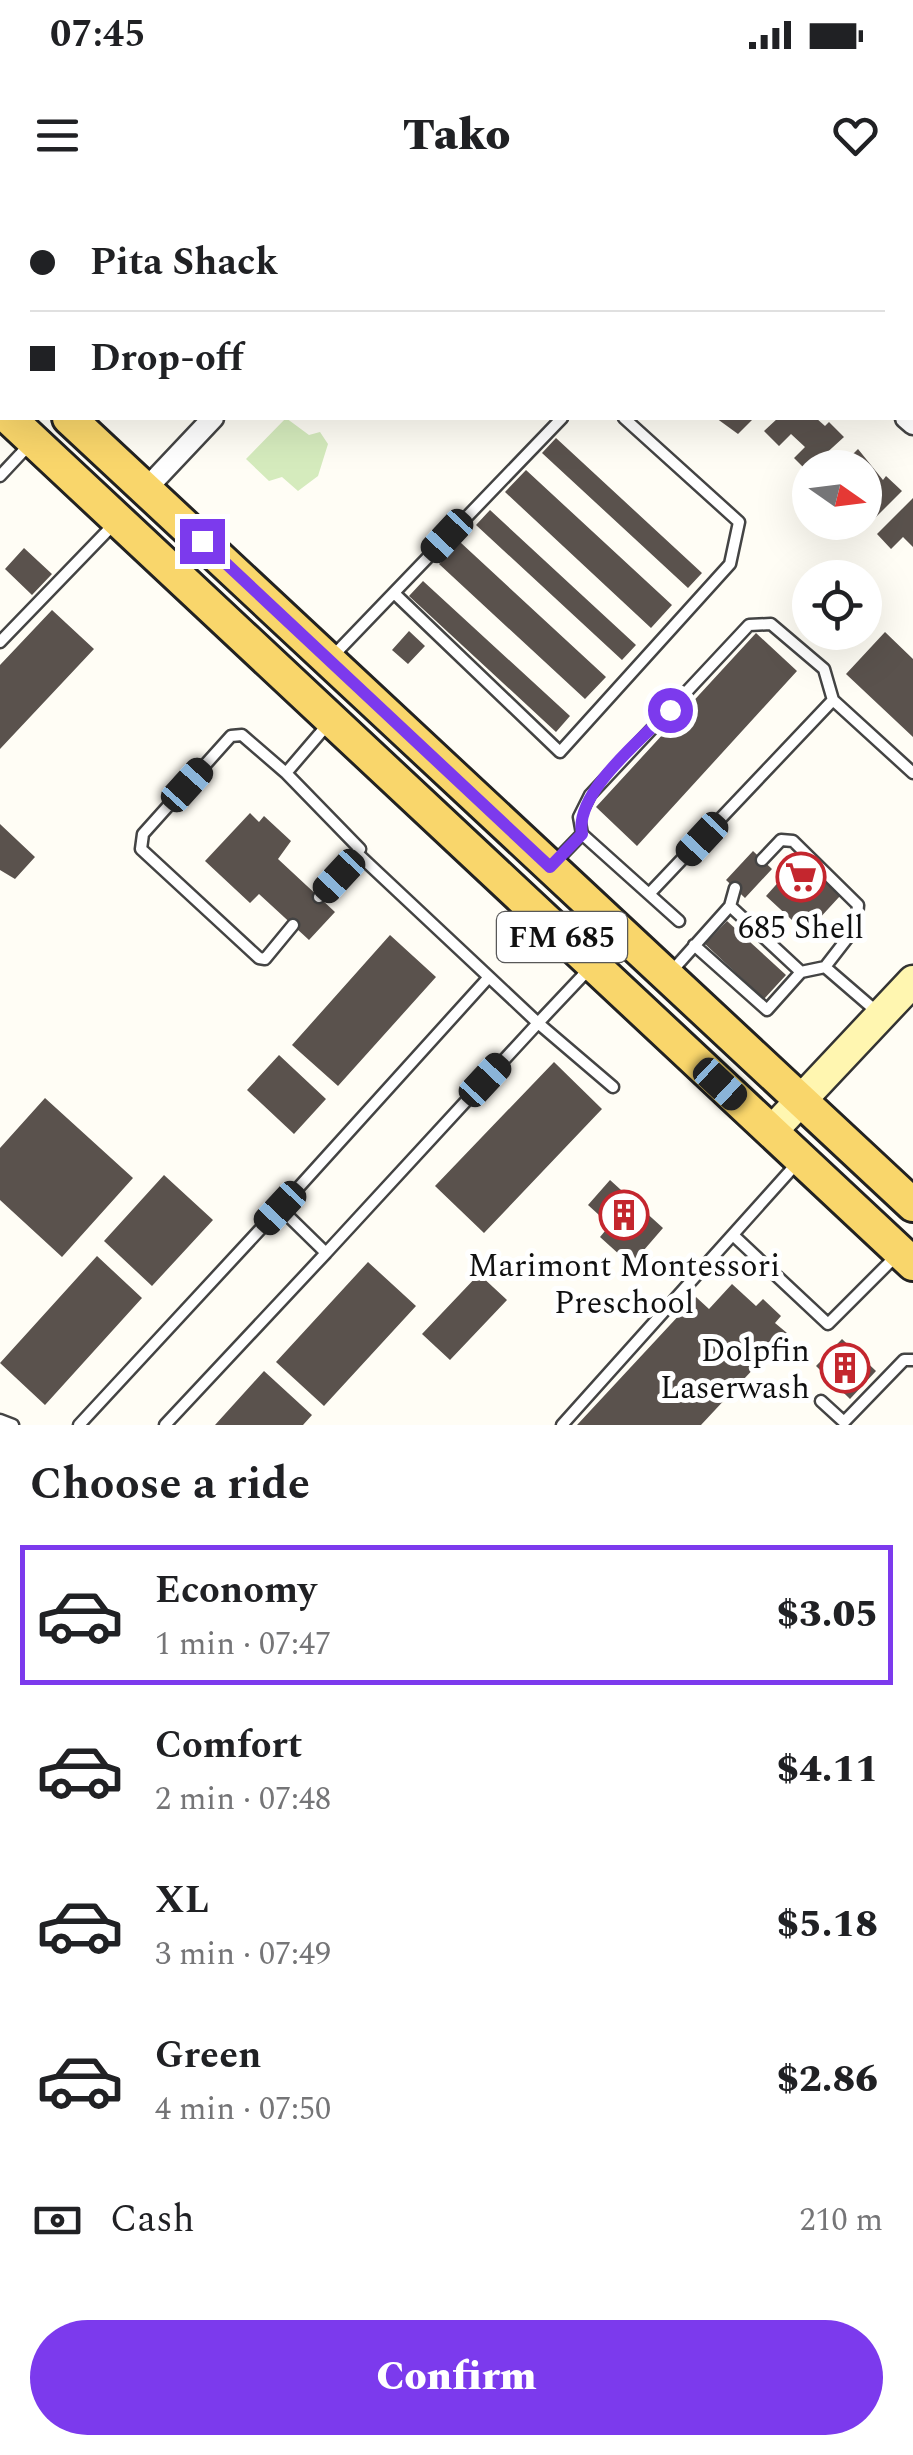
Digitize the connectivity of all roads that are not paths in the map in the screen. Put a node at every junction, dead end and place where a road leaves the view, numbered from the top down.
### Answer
1 (10, 420) edge
2 (71, 420) edge
3 (211, 420) edge
4 (560, 420) edge
5 (626, 420) edge
6 (34, 441) junction
7 (0, 476) edge
8 (146, 489) junction
9 (118, 520) junction
10 (394, 593) junction
11 (0, 642) edge
12 (329, 660) junction
13 (833, 700) junction
14 (332, 720) junction
15 (286, 773) junction
16 (913, 773) edge
17 (582, 834) junction
18 (359, 855) junction
19 (762, 860) dead end
20 (550, 867) junction
21 (735, 888) dead end
22 (650, 894) junction
23 (319, 897) dead end
24 (730, 906) junction
25 (679, 921) dead end
26 (293, 926) dead end
27 (757, 930) junction
28 (748, 940) dead end
29 (694, 945) junction
30 (783, 955) junction
31 (774, 964) dead end
32 (592, 966) junction
33 (825, 967) junction
34 (801, 972) junction
35 (667, 977) junction
36 (489, 978) junction
37 (913, 981) edge
38 (881, 1015) junction
39 (538, 1023) junction
40 (613, 1087) dead end
41 (800, 1101) junction
42 (771, 1132) junction
43 (800, 1160) junction
44 (913, 1204) edge
45 (280, 1208) junction
46 (733, 1235) junction
47 (326, 1252) junction
48 (906, 1258) edge
49 (913, 1360) edge
50 (822, 1401) dead end
51 (0, 1420) edge
52 (13, 1425) edge
53 (79, 1425) edge
54 (165, 1425) edge
55 (562, 1425) edge

1 - 6 main road, FM 685
2 - 8 main road, FM 685
3 - 8 street
4 - 10 lane
5 - 10 lane
6 - 7 lane
6 - 9 main road, FM 685
8 - 12 main road, FM 685
9 - 11 lane
9 - 14 main road, FM 685
10 - 12 lane
12 - 20 main road, FM 685
13 - 16 lane
13 - 17 lane
13 - 22 lane
14 - 15 lane
14 - 32 main road, FM 685
15 - 18 lane
15 - 26 lane
17 - 20 lane
17 - 22 lane
18 - 23 lane
18 - 36 lane
19 - 33 lane
20 - 35 main road, FM 685
21 - 24 lane
22 - 25 lane
24 - 27 lane
24 - 29 lane
27 - 28 lane
27 - 30 lane
29 - 34 lane
29 - 35 lane
30 - 31 lane
30 - 34 lane
32 - 39 lane
32 - 42 main road, FM 685
33 - 34 lane
33 - 38 lane
35 - 41 main road, FM 685
36 - 39 lane
36 - 45 lane
37 - 38 street
38 - 41 street
39 - 40 lane
39 - 47 lane
41 - 42 street
41 - 44 main road, FM 685
42 - 43 main road, FM 685
43 - 46 lane
43 - 48 main road, FM 685
45 - 47 lane
45 - 53 lane
46 - 48 lane
46 - 55 lane
47 - 54 lane
49 - 50 lane
51 - 52 lane

